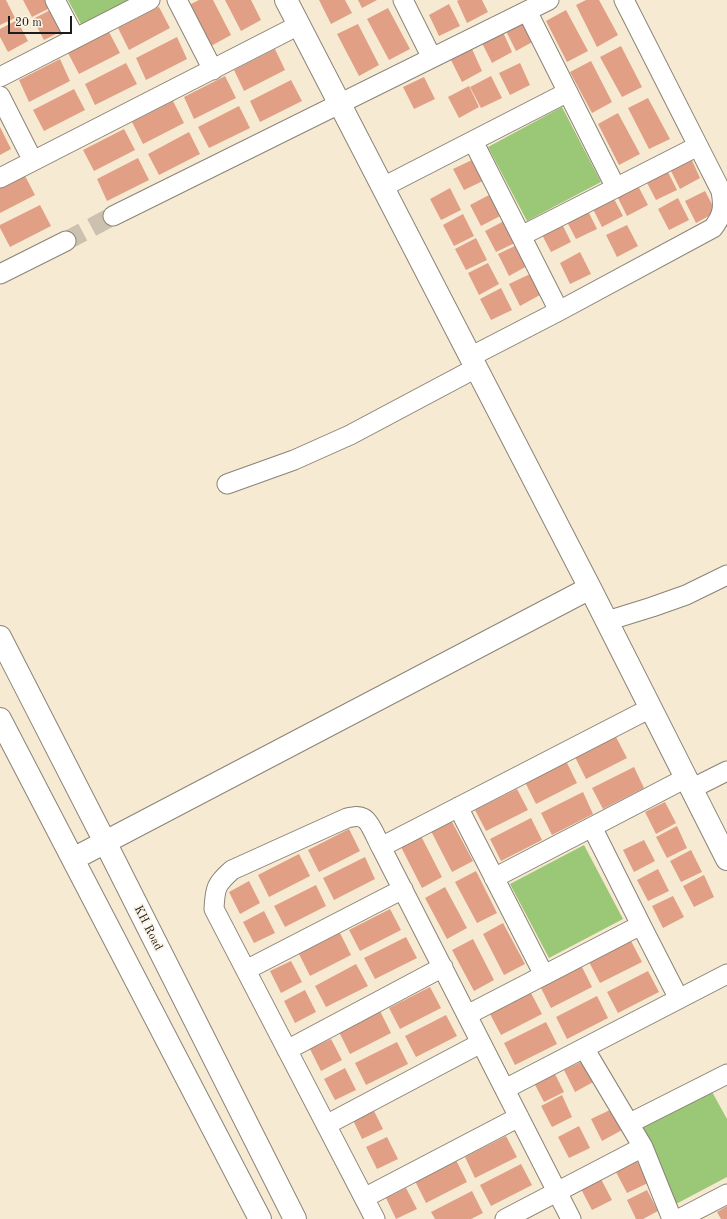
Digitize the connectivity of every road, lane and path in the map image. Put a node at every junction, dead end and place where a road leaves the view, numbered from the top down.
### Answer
1 (55, 0) edge
2 (150, 0) edge
3 (177, 0) edge
4 (286, 0) edge
5 (403, 0) edge
6 (549, 0) edge
7 (624, 0) edge
8 (527, 11) junction
9 (299, 25) junction
10 (75, 38) junction
11 (432, 58) junction
12 (213, 70) junction
13 (0, 77) edge
14 (568, 92) junction
15 (0, 96) edge
16 (340, 104) junction
17 (473, 141) junction
18 (698, 146) junction
19 (33, 161) junction
20 (0, 178) edge
21 (383, 187) junction
22 (616, 188) junction
23 (113, 216) tunnel mouth
24 (521, 236) junction
25 (66, 241) tunnel mouth
26 (0, 274) edge
27 (559, 311) junction
28 (473, 362) junction
29 (227, 484) dead end
30 (727, 575) edge
31 (590, 588) junction
32 (607, 621) junction
33 (0, 637) edge
34 (651, 709) junction
35 (0, 719) edge
36 (727, 771) edge
37 (689, 783) junction
38 (458, 807) junction
39 (592, 827) junction
40 (105, 842) junction
41 (381, 847) junction
42 (73, 859) junction
43 (727, 859) edge
44 (494, 878) junction
45 (403, 889) junction
46 (641, 925) junction
47 (442, 967) junction
48 (246, 970) junction
49 (727, 974) edge
50 (544, 975) junction
51 (679, 999) junction
52 (467, 1015) junction
53 (481, 1043) junction
54 (584, 1048) junction
55 (287, 1050) junction
56 (725, 1079) edge
57 (505, 1089) junction
58 (519, 1117) junction
59 (630, 1123) junction
60 (326, 1125) junction
61 (643, 1147) junction
62 (557, 1192) junction
63 (727, 1194) edge
64 (364, 1198) junction
65 (260, 1219) edge
66 (295, 1219) edge
67 (375, 1219) edge
68 (505, 1219) edge
69 (571, 1219) edge
70 (672, 1219) edge
71 (679, 1219) edge

1 - 10 street
2 - 10 street
3 - 12 street
4 - 9 street
5 - 11 street
6 - 8 street
7 - 18 street
8 - 11 street
8 - 14 street
9 - 12 street
9 - 16 street
10 - 13 street
11 - 16 street
12 - 19 street
14 - 17 street
14 - 22 street
15 - 19 street
16 - 21 street
16 - 23 street
17 - 21 street
17 - 24 street
18 - 22 street
18 - 27 street
19 - 20 street
21 - 28 street
22 - 24 street
24 - 27 street
25 - 26 street
27 - 28 street
28 - 29 street
28 - 31 street
30 - 32 street
31 - 32 street
31 - 40 street
32 - 34 street
33 - 40 street, KH Road
34 - 37 street
34 - 38 street
35 - 42 street
36 - 37 street
37 - 39 street
37 - 43 street
38 - 41 street
38 - 44 street
39 - 44 street
39 - 46 street
40 - 42 street
40 - 66 street, KH Road
41 - 45 street
41 - 48 street
42 - 65 street
44 - 50 street
45 - 47 street
45 - 48 street
46 - 50 street
46 - 51 street
47 - 52 street
47 - 55 street
48 - 55 street
49 - 51 street
50 - 52 street
51 - 54 street
52 - 53 street
53 - 57 street
53 - 60 street
54 - 57 street
54 - 59 street
55 - 60 street
56 - 59 street
57 - 58 street
58 - 62 street
58 - 64 street
59 - 61 street
60 - 64 street
61 - 62 street
61 - 70 street
62 - 68 street
62 - 69 street
63 - 71 street
64 - 67 street

